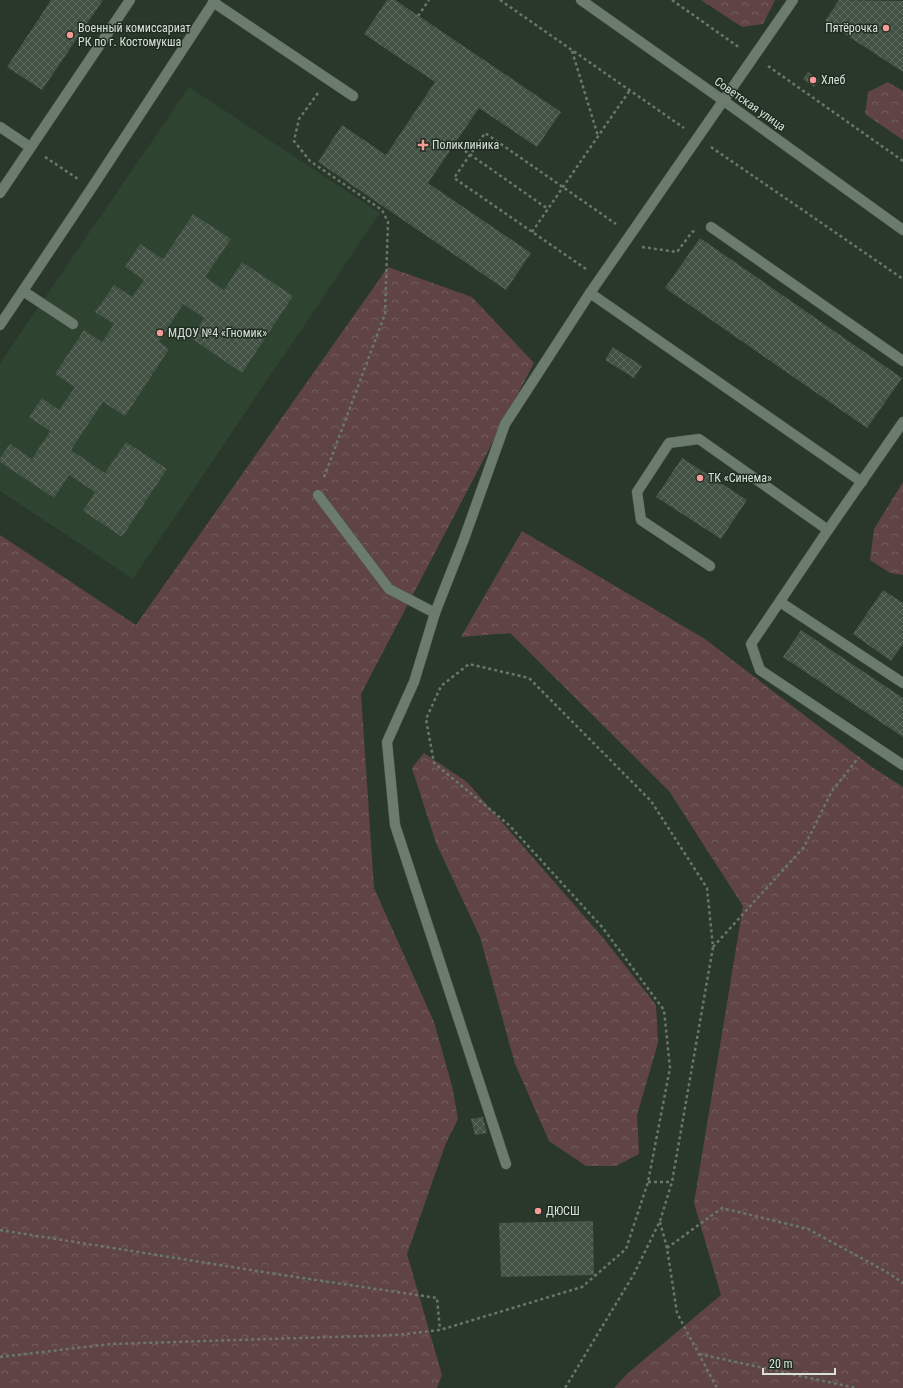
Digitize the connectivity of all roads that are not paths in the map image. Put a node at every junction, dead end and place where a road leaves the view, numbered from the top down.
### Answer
1 (130, 0) edge
2 (581, 0) edge
3 (793, 0) edge
4 (214, 1) edge
5 (353, 96) dead end
6 (724, 101) junction
7 (0, 127) edge
8 (30, 147) junction
9 (0, 193) edge
10 (711, 227) road end
11 (903, 230) edge
12 (22, 291) junction
13 (590, 293) junction
14 (73, 324) dead end
15 (0, 325) edge
16 (903, 361) edge
17 (903, 422) edge
18 (862, 482) junction
19 (318, 495) road end
20 (828, 530) junction
21 (710, 566) dead end
22 (780, 602) junction
23 (435, 613) junction
24 (903, 683) edge
25 (903, 765) edge
26 (506, 1164) dead end

1 - 8 street
2 - 6 street, Советская улица
3 - 6 street
4 - 5 street
4 - 12 street
6 - 11 street, Советская улица
6 - 13 street
7 - 8 street
8 - 9 street
10 - 16 street
12 - 14 street
12 - 15 street
13 - 18 street
13 - 23 street
17 - 18 street
18 - 20 street
19 - 23 street
20 - 21 street
20 - 22 street
22 - 24 street
22 - 25 street
23 - 26 street

